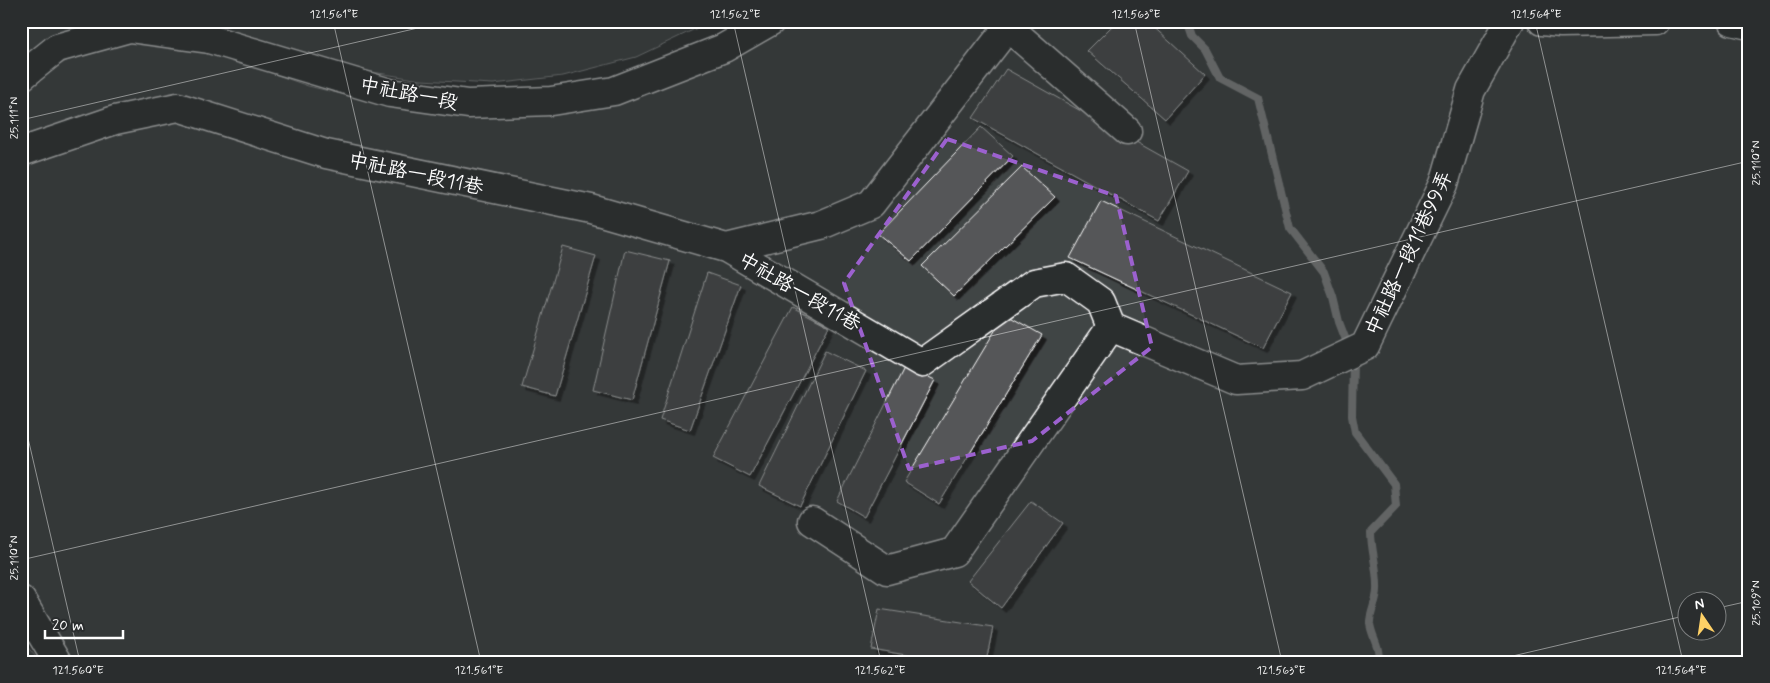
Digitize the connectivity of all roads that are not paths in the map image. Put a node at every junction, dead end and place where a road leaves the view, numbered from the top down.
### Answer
1 (771, 21) edge
2 (1510, 21) edge
3 (1542, 21) edge
4 (1655, 21) edge
5 (1732, 21) edge
6 (1749, 25) edge
7 (21, 77) edge
8 (1127, 131) dead end
9 (21, 152) edge
10 (726, 248) junction
11 (1112, 327) junction
12 (812, 521) dead end
13 (21, 600) edge
14 (58, 662) edge

1 - 7 street, 中社路一段
2 - 11 street, 中社路一段11巷99弄
3 - 4 street
5 - 6 street
8 - 10 street
9 - 10 street, 中社路一段11巷
10 - 11 street, 中社路一段11巷
11 - 12 street
13 - 14 street

